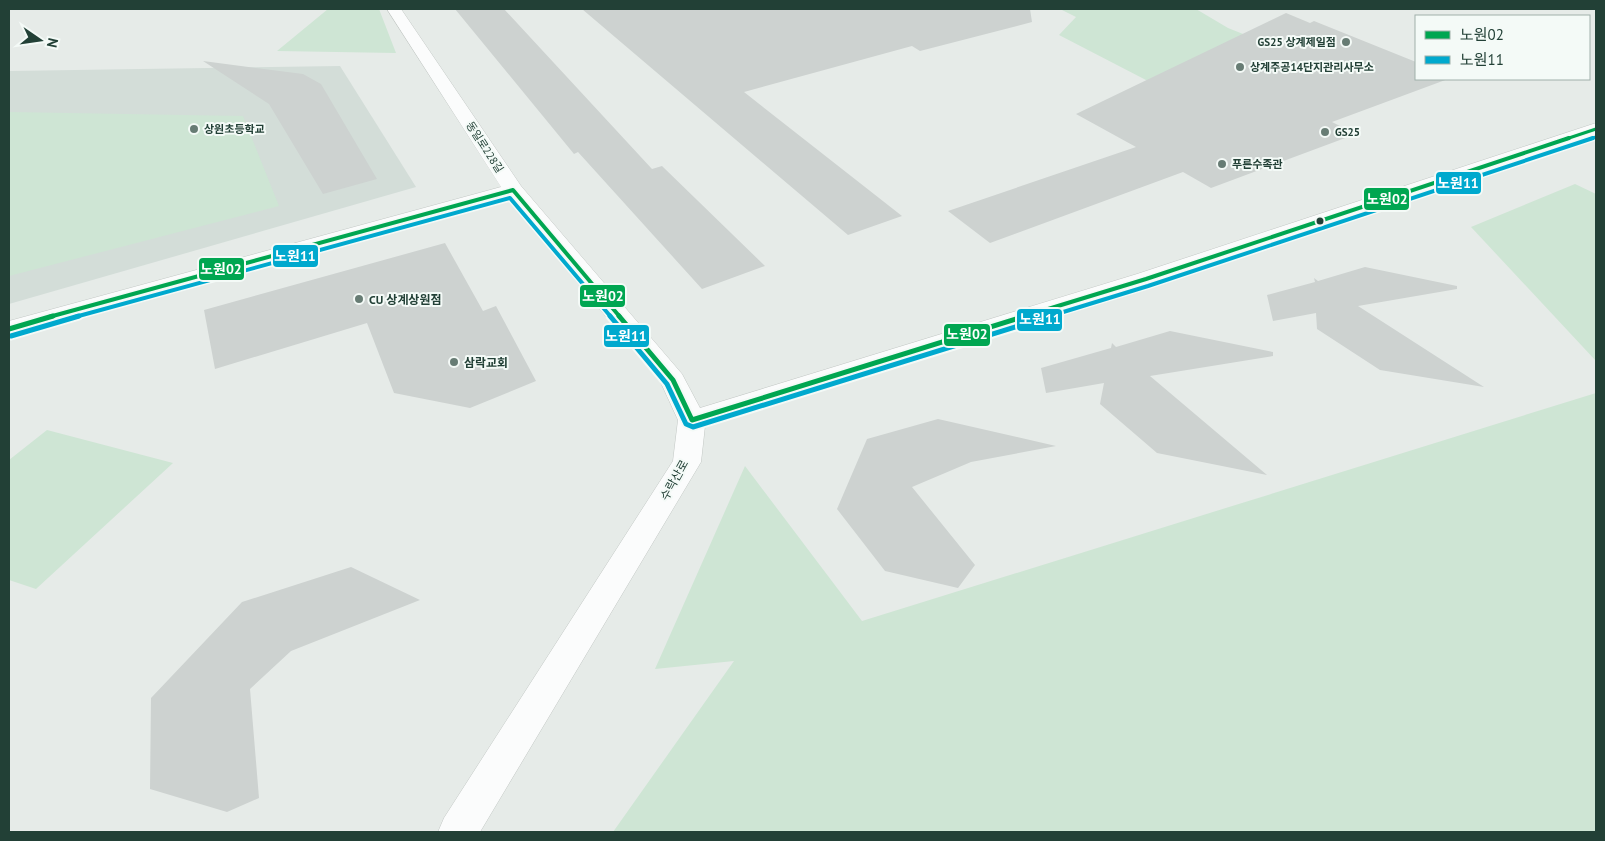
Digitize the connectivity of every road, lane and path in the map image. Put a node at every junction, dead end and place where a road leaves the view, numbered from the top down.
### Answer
1 (394, 9) edge
2 (1596, 129) edge
3 (513, 190) junction
4 (9, 329) edge
5 (692, 420) junction
6 (458, 832) edge

1 - 3 street, 동일로228길
2 - 5 street
3 - 4 street
3 - 5 street, 동일로228길
5 - 6 street, 수락산로

